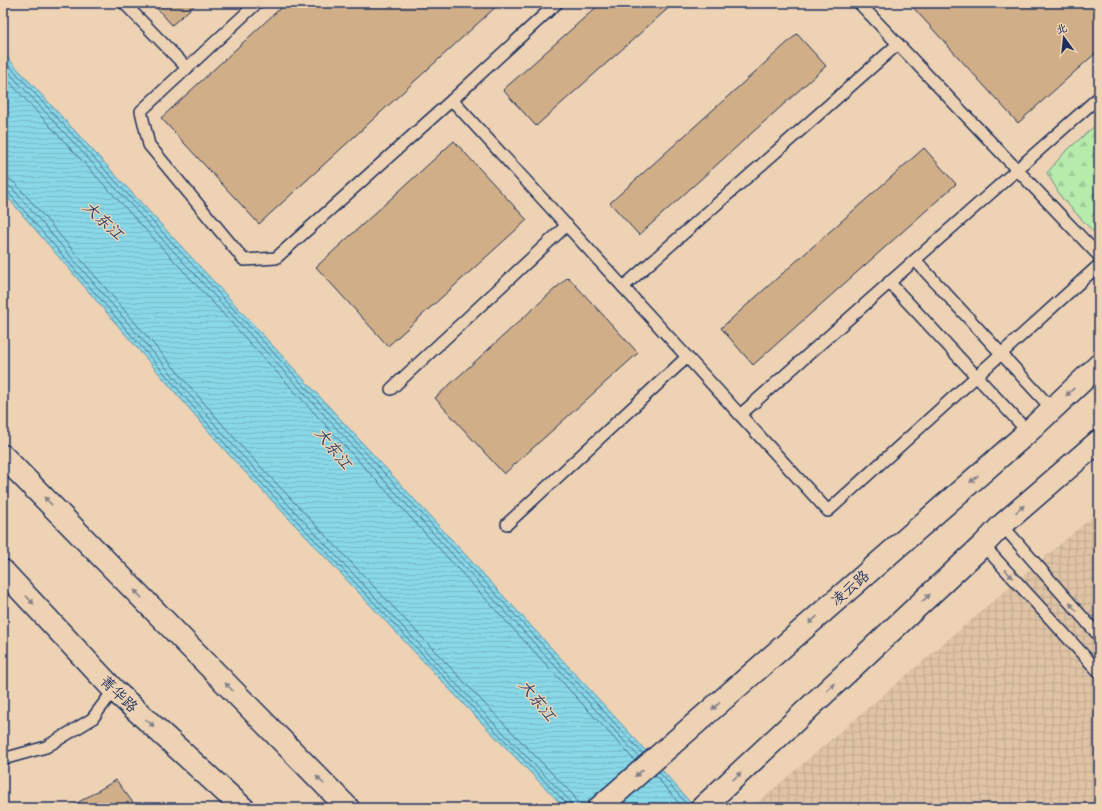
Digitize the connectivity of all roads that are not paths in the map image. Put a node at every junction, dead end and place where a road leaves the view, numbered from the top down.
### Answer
1 (124, 3) edge
2 (257, 3) edge
3 (557, 3) edge
4 (859, 3) edge
5 (898, 44) junction
6 (187, 68) junction
7 (1099, 96) edge
8 (452, 100) junction
9 (1017, 169) junction
10 (567, 225) junction
11 (1099, 256) edge
12 (915, 260) junction
13 (1099, 265) edge
14 (889, 282) junction
15 (623, 287) junction
16 (1001, 353) junction
17 (687, 357) junction
18 (1099, 365) edge
19 (976, 376) junction
20 (392, 389) dead end
21 (1052, 409) junction
22 (740, 415) junction
23 (1028, 432) junction
24 (1099, 442) edge
25 (3, 456) edge
26 (507, 524) dead end
27 (1002, 525) junction
28 (983, 545) junction
29 (3, 572) edge
30 (1099, 636) edge
31 (1099, 672) edge
32 (114, 690) junction
33 (3, 759) edge
34 (705, 806) edge
35 (243, 808) edge
36 (348, 808) edge
37 (599, 808) edge

1 - 6 lane
2 - 6 lane
3 - 8 lane
4 - 5 lane
5 - 9 lane
5 - 15 lane
6 - 8 lane
7 - 9 lane
8 - 10 lane
9 - 11 lane
9 - 12 lane
10 - 15 lane
10 - 20 lane
12 - 14 lane
12 - 16 lane
13 - 16 lane
14 - 19 lane
14 - 22 lane
15 - 17 lane
16 - 19 lane
16 - 21 lane
17 - 22 lane
17 - 26 lane
18 -> 21 main road, 凌云路
19 - 22 lane
19 - 23 lane
21 - 23 main road, 凌云路
23 -> 37 main road, 凌云路
27 -> 24 main road
36 -> 25 main road
27 - 28 main road
30 -> 27 lane
28 -> 31 lane
34 -> 28 main road
29 -> 32 main road, 菁华路
32 - 33 lane
32 -> 35 main road, 菁华路

